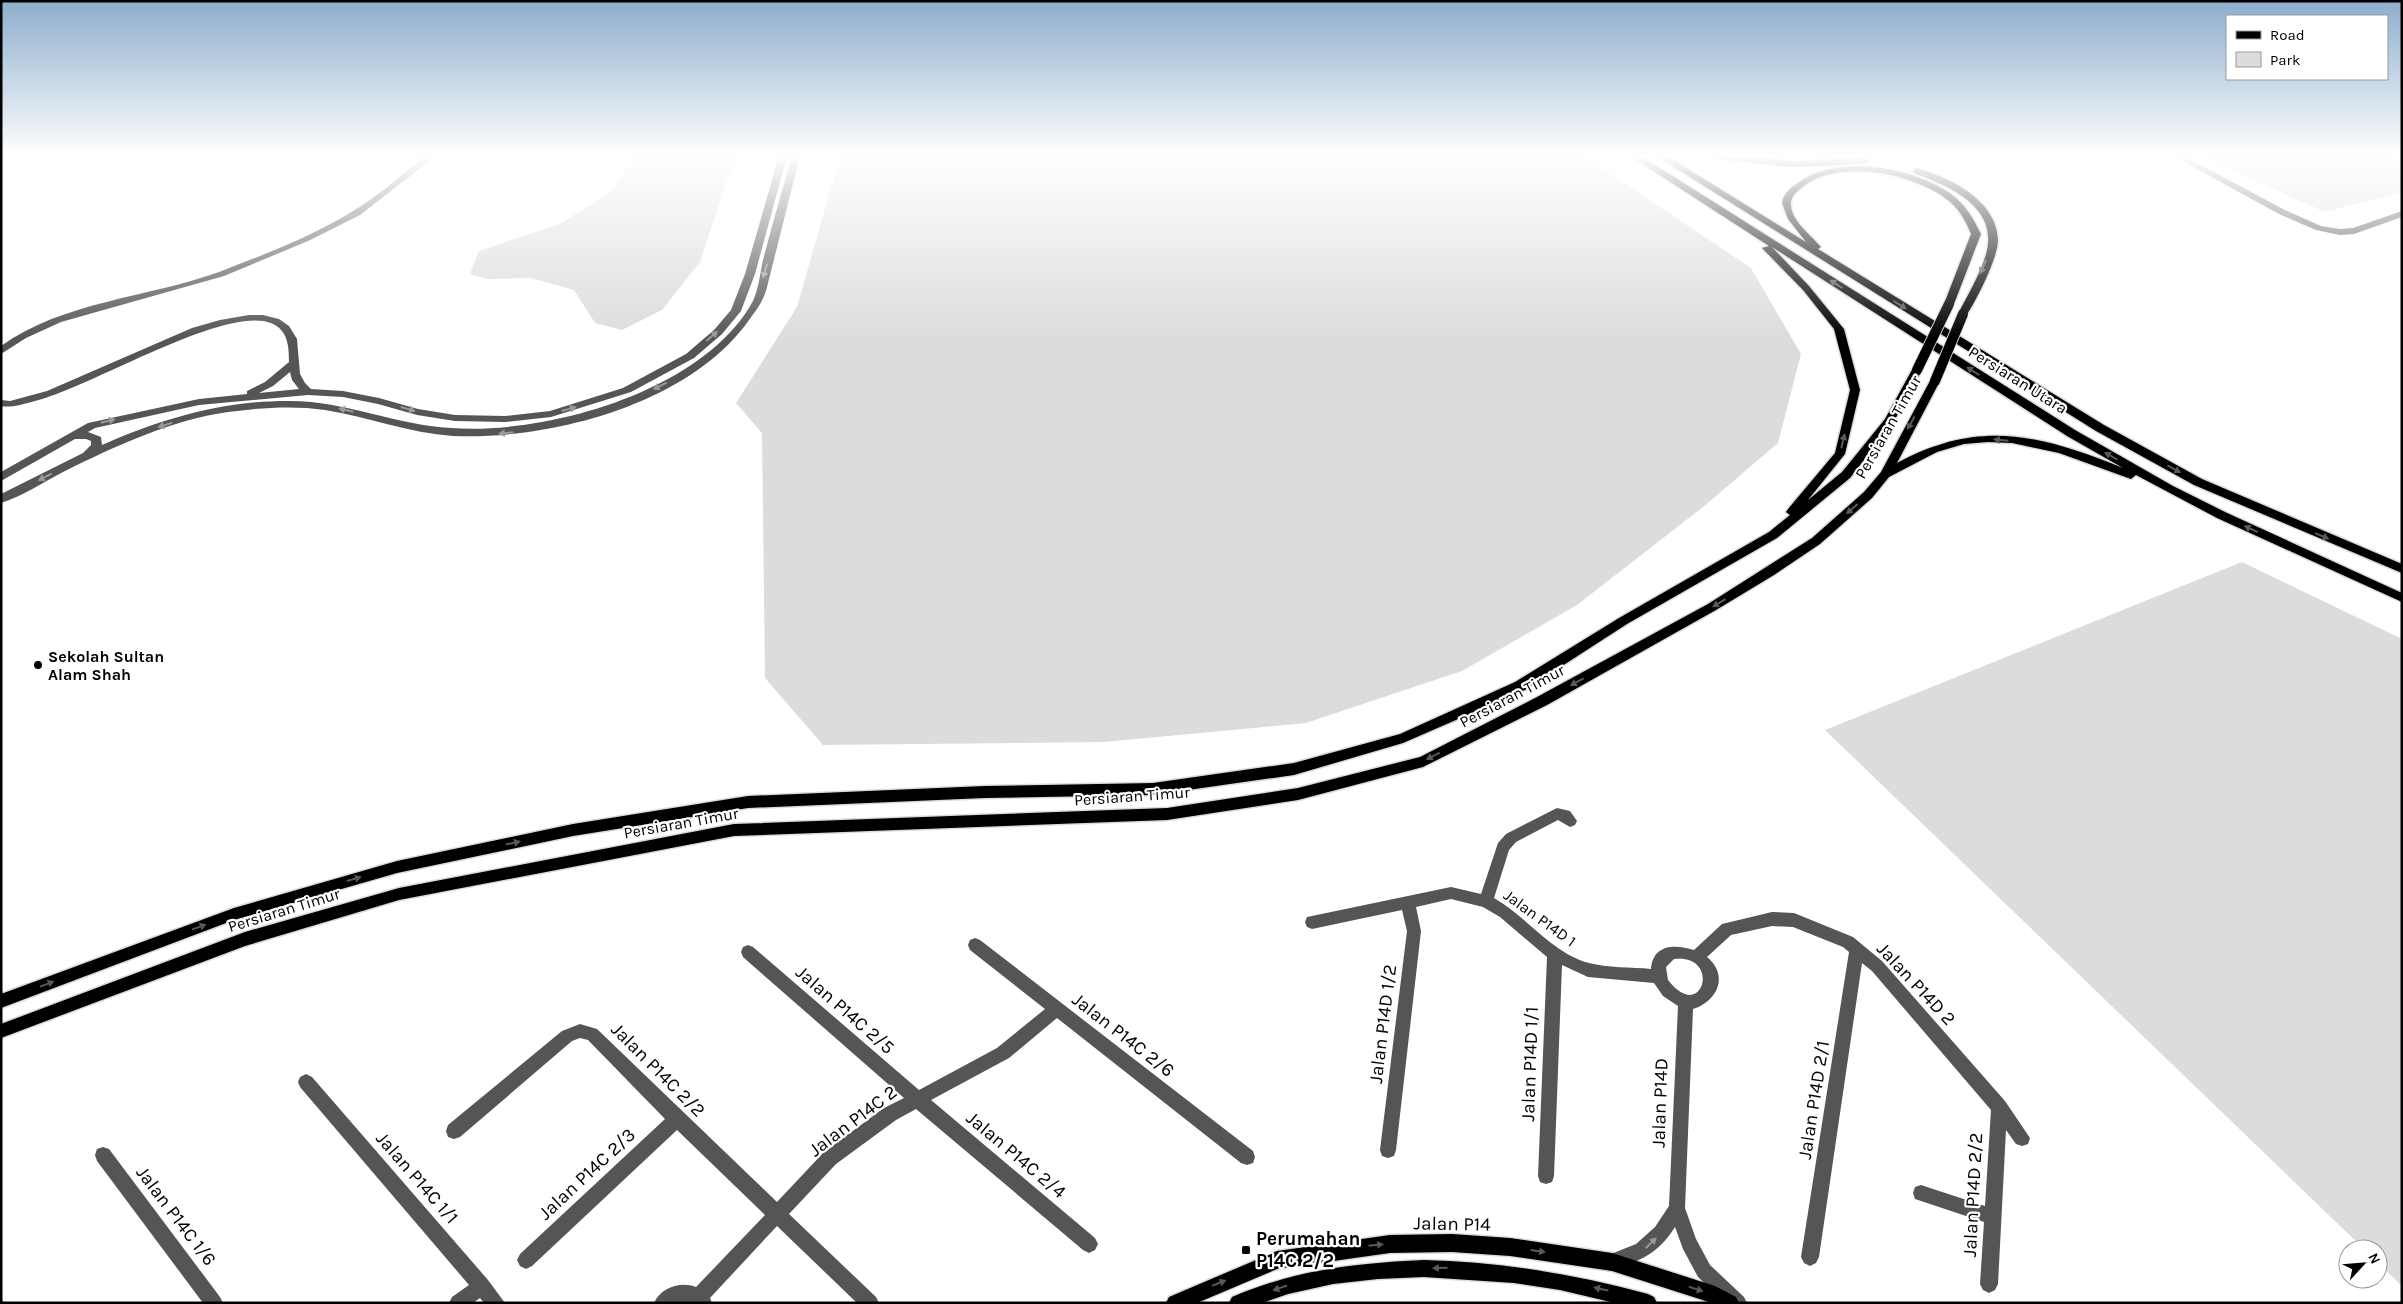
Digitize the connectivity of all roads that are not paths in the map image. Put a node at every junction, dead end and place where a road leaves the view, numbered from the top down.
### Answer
1 (347, 217) edge
2 (766, 217) edge
3 (780, 217) edge
4 (1728, 217) edge
5 (1758, 217) edge
6 (1791, 217) edge
7 (1970, 217) edge
8 (1986, 217) edge
9 (2293, 217) edge
10 (2394, 217) edge
11 (1744, 227) junction
12 (1843, 270) junction
13 (1, 351) edge
14 (293, 364) junction
15 (308, 392) junction
16 (239, 397) junction
17 (1, 403) edge
18 (64, 440) junction
19 (88, 454) junction
20 (1885, 474) junction
21 (1, 477) edge
22 (2169, 489) junction
23 (1, 499) edge
24 (1773, 535) junction
25 (2402, 569) edge
26 (2402, 598) edge
27 (1570, 821) dead end
28 (1486, 901) junction
29 (1408, 902) junction
30 (1312, 922) dead end
31 (975, 945) dead end
32 (1857, 950) junction
33 (748, 952) dead end
34 (1555, 954) junction
35 (1696, 957) junction
36 (1659, 977) junction
37 (1686, 1000) junction
38 (1, 1001) edge
39 (1057, 1009) junction
40 (1, 1030) edge
41 (306, 1082) dead end
42 (916, 1098) junction
43 (1999, 1107) junction
44 (677, 1118) junction
45 (454, 1131) dead end
46 (2022, 1138) dead end
47 (1388, 1150) dead end
48 (103, 1156) dead end
49 (1246, 1157) dead end
50 (1546, 1176) dead end
51 (1920, 1193) dead end
52 (1677, 1208) junction
53 (778, 1213) junction
54 (1993, 1218) junction
55 (1089, 1244) dead end
56 (1810, 1257) dead end
57 (526, 1260) dead end
58 (1612, 1262) junction
59 (1989, 1284) dead end
60 (482, 1286) junction
61 (701, 1300) edge
62 (214, 1303) edge
63 (458, 1303) edge
64 (496, 1303) edge
65 (663, 1303) edge
66 (870, 1303) edge
67 (1175, 1303) edge
68 (1238, 1303) edge
69 (1648, 1303) edge
70 (1730, 1303) edge
71 (1738, 1303) edge

1 - 13 street
15 -> 2 street
3 -> 19 street
4 - 11 main road, Persiaran Utara
5 - 12 main road, Persiaran Utara
6 - 12 main road, Persiaran Timur, bridge
7 - 24 main road, Persiaran Timur, bridge
8 -> 20 main road, Persiaran Timur, bridge
9 - 10 street
22 -> 11 main road, Persiaran Utara
24 -> 11 main road
12 -> 25 main road, Persiaran Utara
14 - 15 street
14 - 16 street
14 - 17 street
15 - 16 street
18 -> 16 street
18 - 19 street
18 - 21 street
19 -> 23 street
22 -> 20 main road
20 -> 40 main road, Persiaran Timur
26 -> 22 main road, Persiaran Utara
38 -> 24 main road, Persiaran Timur
27 - 28 street
28 - 29 street, Jalan P14D 1
28 - 34 street, Jalan P14D 1
29 - 30 street, Jalan P14D 1
29 - 47 street, Jalan P14D 1/2
31 - 39 street, Jalan P14C 2/6
32 - 35 street, Jalan P14D 2
32 - 43 street, Jalan P14D 2
32 - 56 street, Jalan P14D 2/1
33 - 42 street, Jalan P14C 2/5
34 - 36 street, Jalan P14D 1
34 - 50 street, Jalan P14D 1/1
35 - 36 street
35 - 37 street
36 - 37 street
37 - 52 street, Jalan P14D
39 - 42 street, Jalan P14C 2
39 - 49 street, Jalan P14C 2/6
41 - 60 street, Jalan P14C 1/1
42 - 53 street, Jalan P14C 2
42 - 55 street, Jalan P14C 2/4
43 - 46 street, Jalan P14D 2
43 - 54 street, Jalan P14D 2/2
44 - 45 street, Jalan P14C 2/2
44 - 53 street, Jalan P14C 2/2
44 - 57 street, Jalan P14C 2/3
48 - 62 street, Jalan P14C 1/6
51 - 54 street
58 -> 52 street
52 - 71 street, Jalan P14D
53 - 61 street, Jalan P14C 2
53 - 66 street, Jalan P14C 2/2
54 - 59 street, Jalan P14D 2/2
67 -> 58 main road, Jalan P14
58 -> 70 main road, Jalan P14
60 - 63 street
60 - 64 street, Jalan P14C 1/1
61 - 65 street
69 -> 68 main road

